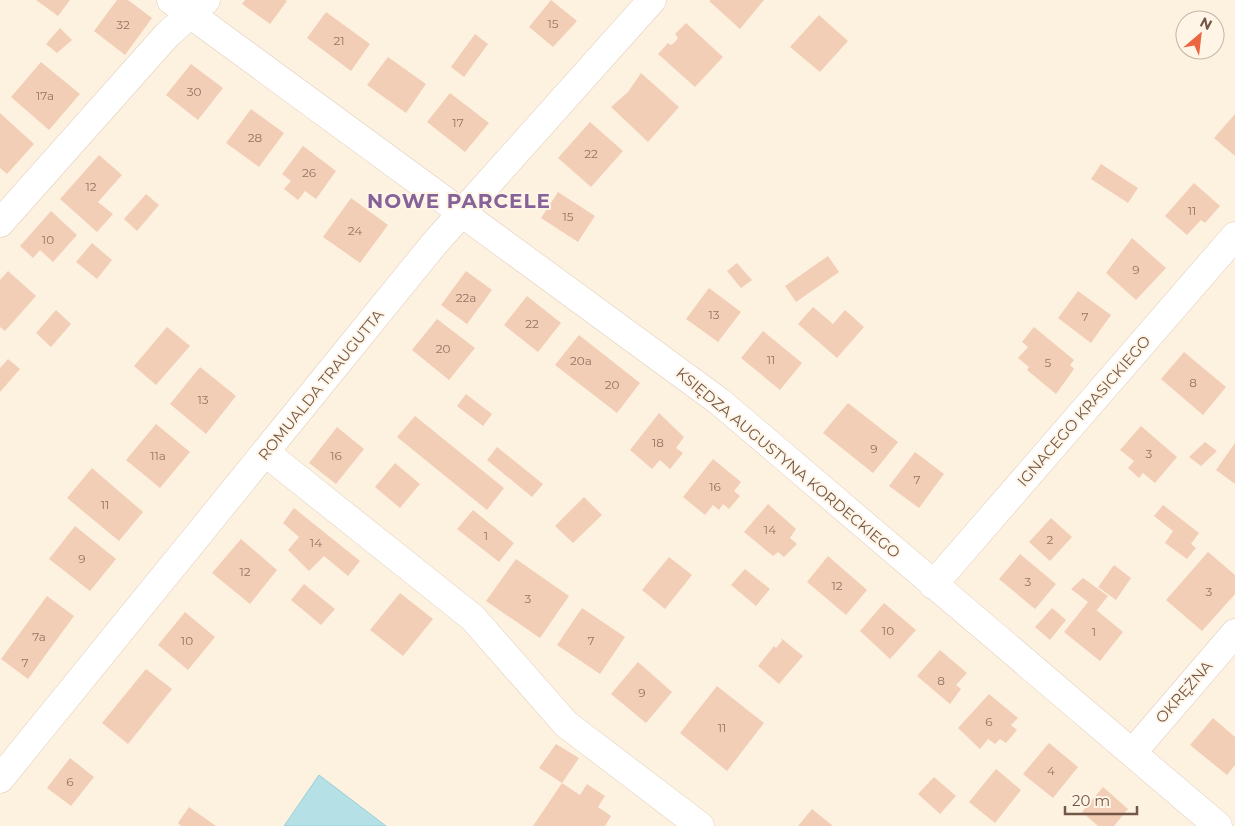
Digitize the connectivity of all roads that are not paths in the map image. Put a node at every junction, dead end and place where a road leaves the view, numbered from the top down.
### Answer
1 (652, 0) edge
2 (189, 5) edge
3 (461, 213) junction
4 (0, 223) edge
5 (1235, 236) edge
6 (266, 452) junction
7 (933, 585) junction
8 (1235, 632) edge
9 (1133, 752) junction
10 (0, 778) edge
11 (700, 826) edge
12 (1218, 826) edge

1 - 3 street, ROMUALDA TRAUGUTTA
2 - 3 street, KSIĘDZA AUGUSTYNA KORDECKIEGO
2 - 4 street
3 - 6 street, ROMUALDA TRAUGUTTA
3 - 7 street, KSIĘDZA AUGUSTYNA KORDECKIEGO
5 - 7 street, IGNACEGO KRASICKIEGO
6 - 10 street, ROMUALDA TRAUGUTTA
6 - 11 street
7 - 9 street, KSIĘDZA AUGUSTYNA KORDECKIEGO
8 - 9 street, OKRĘŻNA
9 - 12 street, KSIĘDZA AUGUSTYNA KORDECKIEGO

